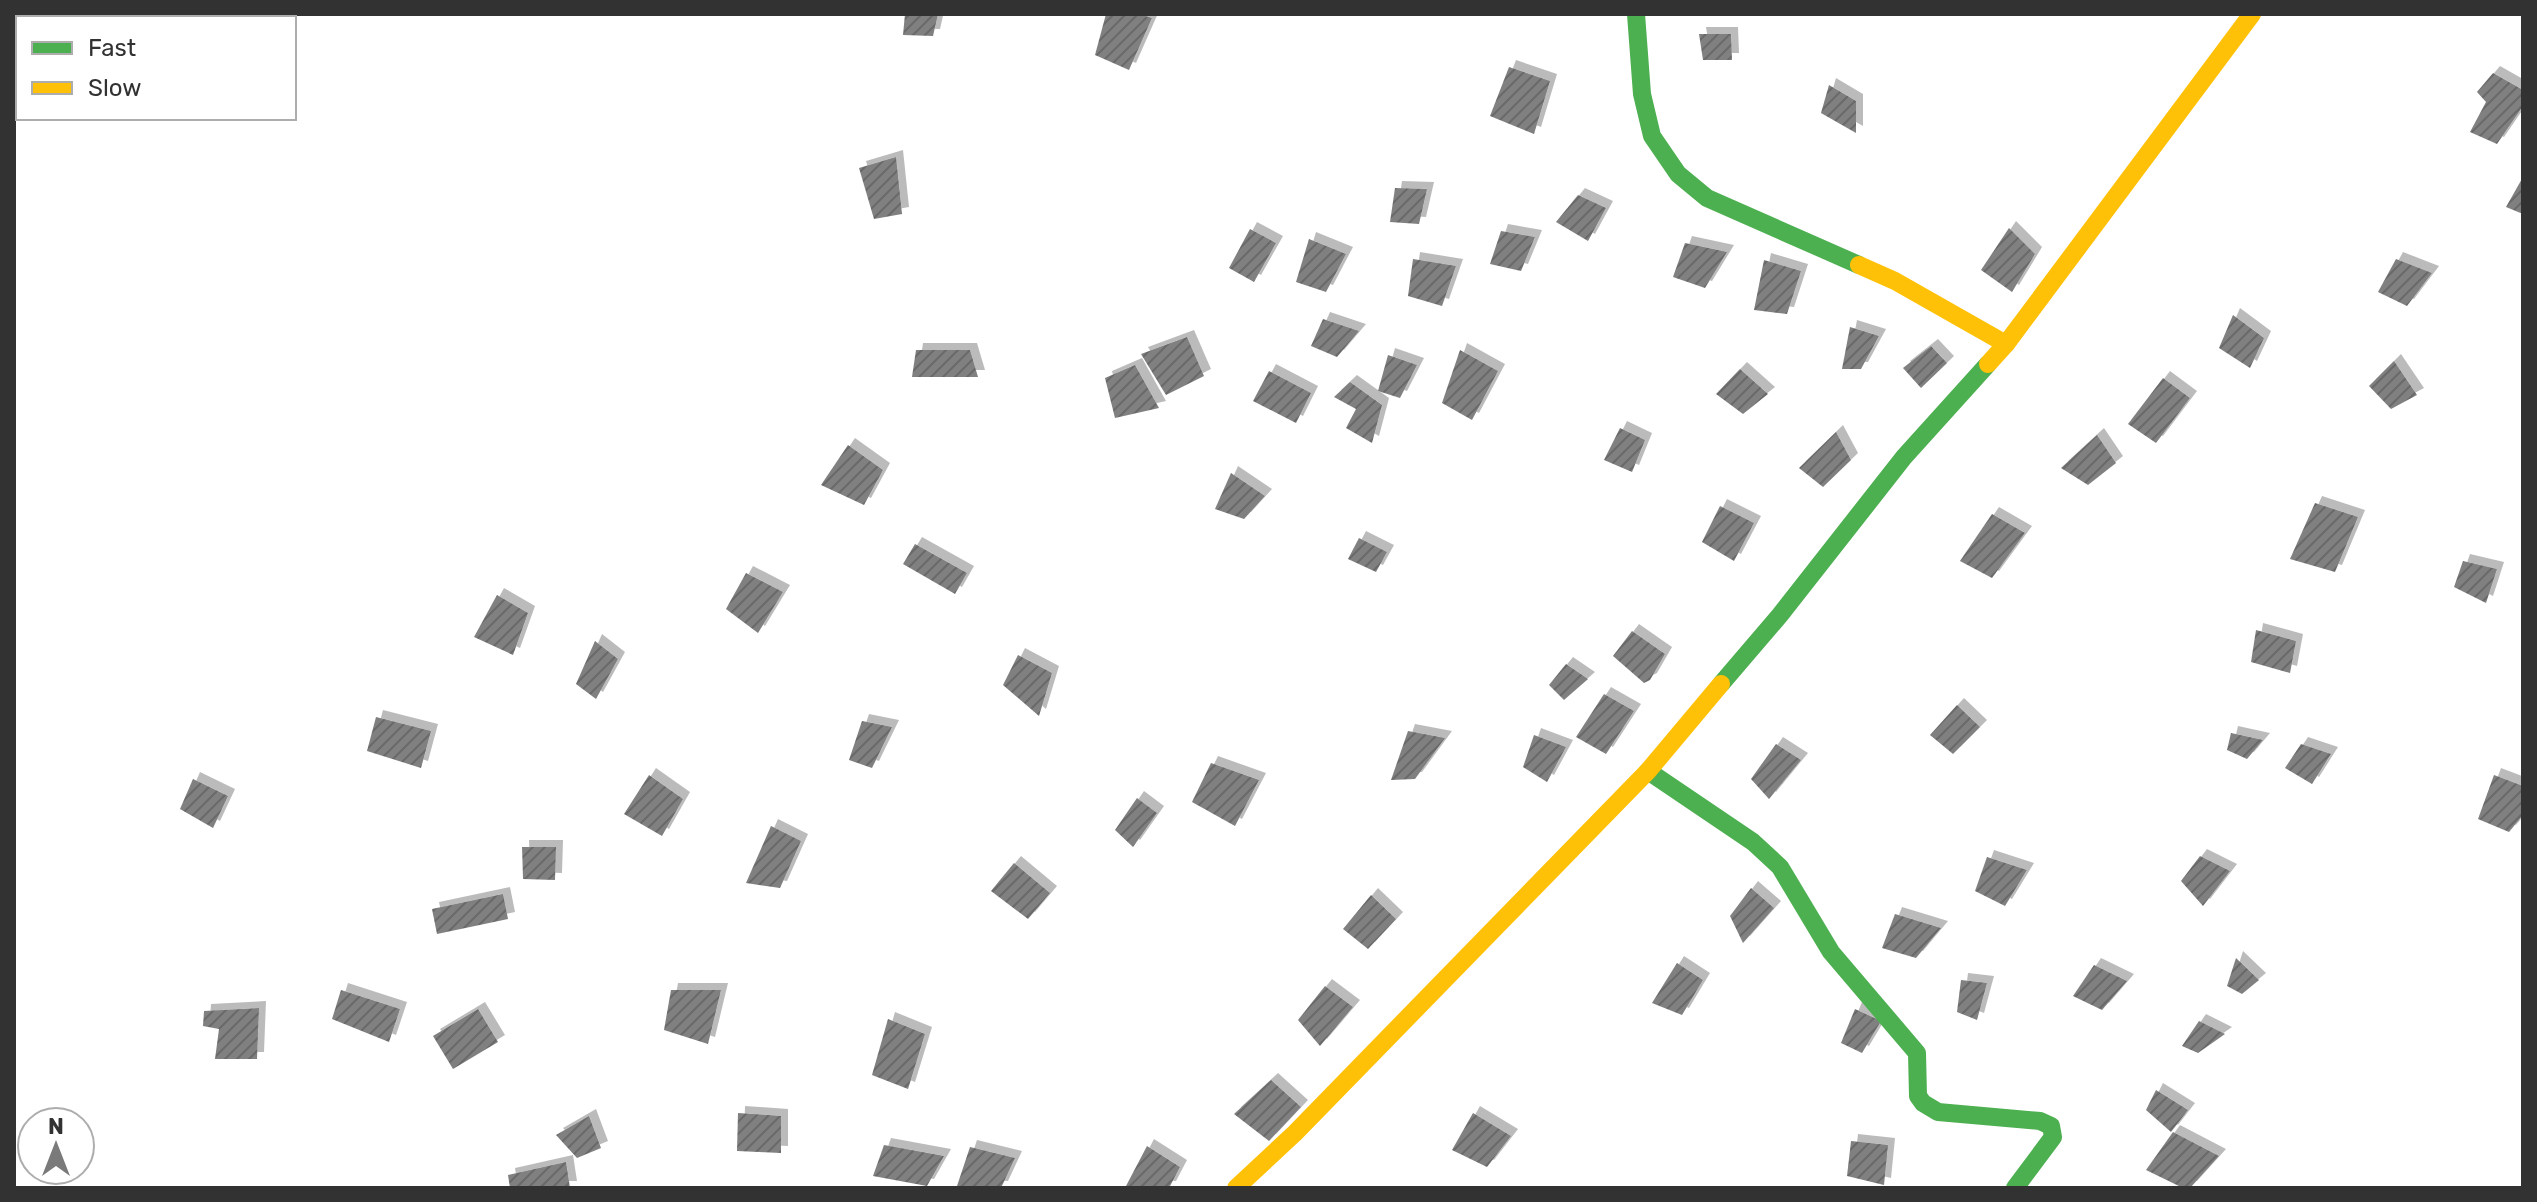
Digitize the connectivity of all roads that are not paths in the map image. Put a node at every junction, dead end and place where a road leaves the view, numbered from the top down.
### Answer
1 (1636, 14) edge
2 (2252, 14) edge
3 (2006, 344) junction
4 (1648, 771) junction
5 (1236, 1188) edge
6 (2015, 1188) edge

1 - 3 street
2 - 3 street
3 - 4 street
4 - 5 street
4 - 6 street

